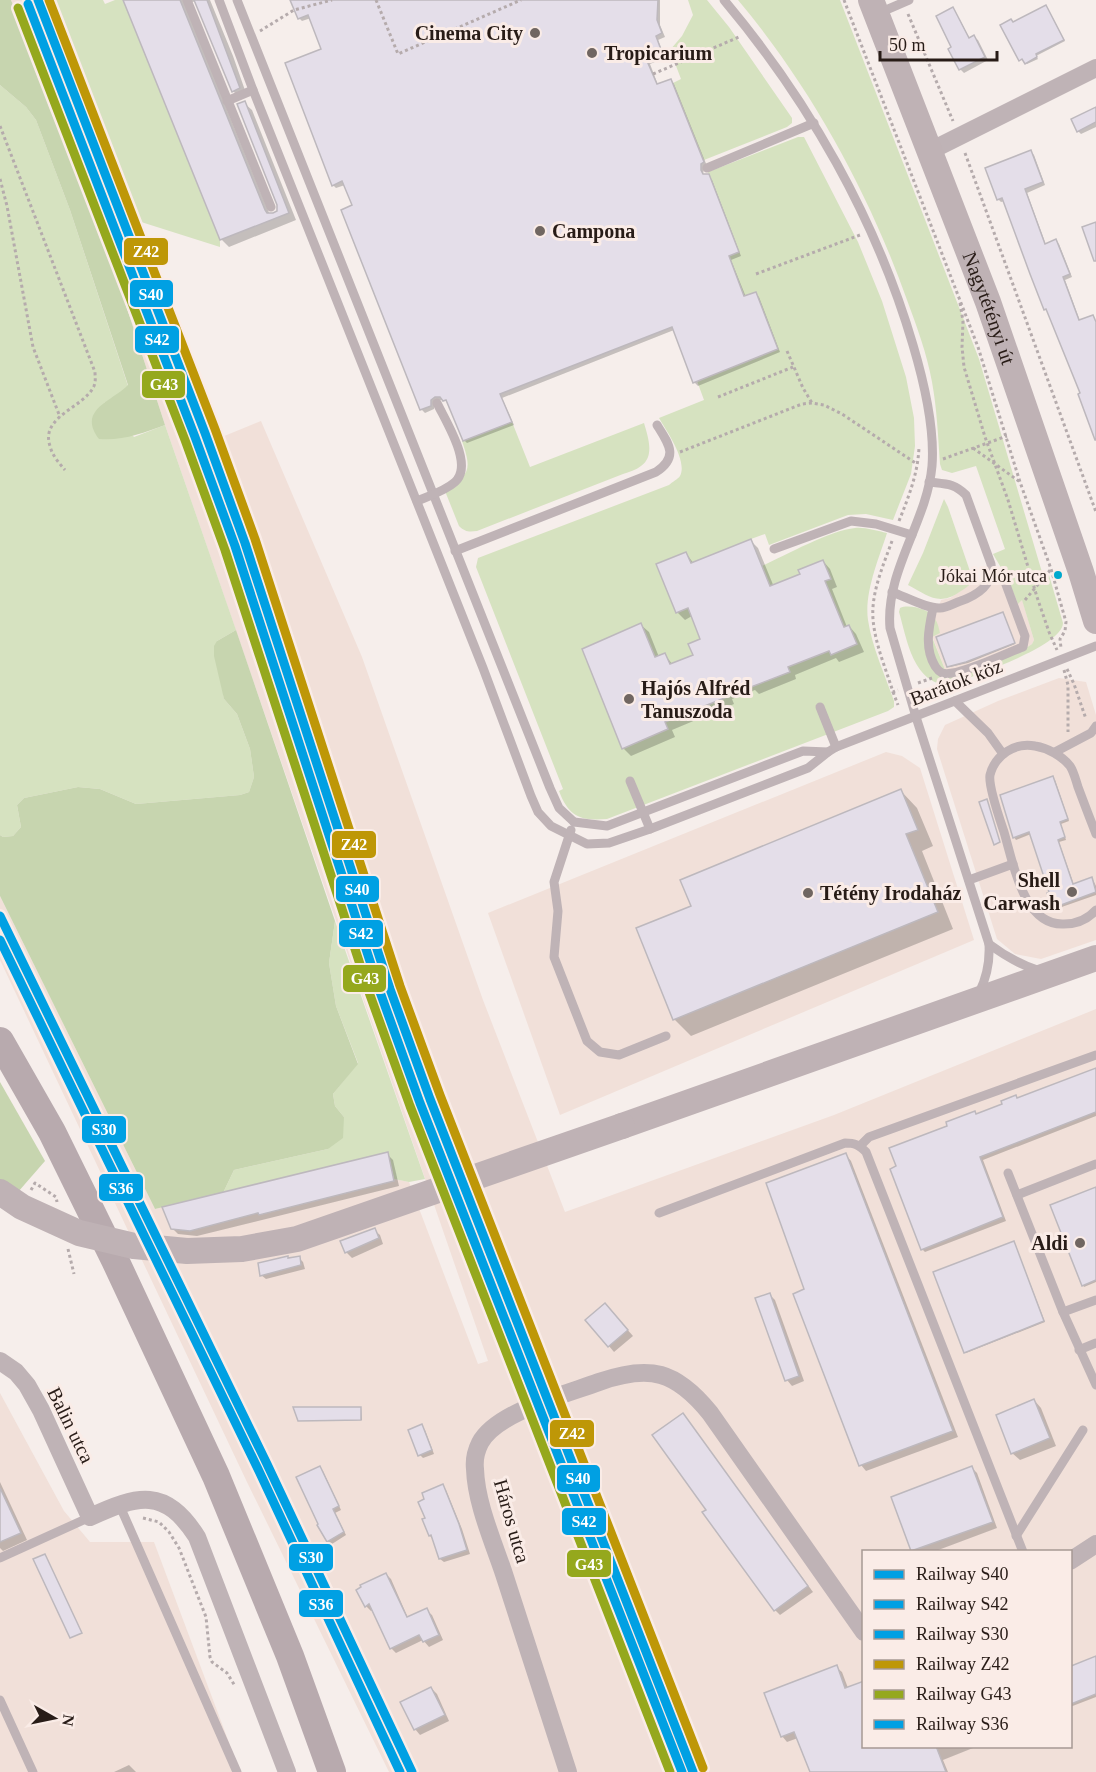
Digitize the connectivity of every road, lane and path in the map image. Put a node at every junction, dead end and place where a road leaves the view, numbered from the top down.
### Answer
1 (188, 0) edge
2 (219, 0) edge
3 (237, 0) edge
4 (332, 0) edge
5 (376, 0) edge
6 (521, 0) edge
7 (724, 0) edge
8 (844, 0) edge
9 (907, 1) edge
10 (874, 7) edge
11 (741, 36) dead end
12 (252, 37) junction
13 (1096, 68) edge
14 (653, 74) dead end
15 (253, 90) junction
16 (227, 101) junction
17 (814, 123) junction
18 (0, 126) edge
19 (959, 138) junction
20 (930, 152) junction
21 (707, 168) dead end
22 (0, 179) edge
23 (271, 207) dead end
24 (860, 235) dead end
25 (756, 274) dead end
26 (958, 296) junction
27 (787, 351) dead end
28 (793, 367) junction
29 (718, 397) dead end
30 (437, 403) dead end
31 (812, 403) junction
32 (60, 417) junction
33 (657, 425) dead end
34 (1007, 436) junction
35 (987, 443) junction
36 (919, 446) dead end
37 (973, 448) junction
38 (670, 456) junction
39 (918, 464) junction
40 (995, 464) junction
41 (932, 465) junction
42 (64, 470) dead end
43 (929, 482) junction
44 (1020, 482) junction
45 (432, 494) junction
46 (417, 501) junction
47 (1096, 512) edge
48 (895, 530) junction
49 (912, 535) junction
50 (774, 549) dead end
51 (455, 551) junction
52 (1051, 569) junction
53 (992, 571) junction
54 (1089, 575) edge
55 (1034, 588) junction
56 (892, 591) junction
57 (933, 608) junction
58 (1016, 610) junction
59 (1096, 621) edge
60 (1096, 646) edge
61 (1062, 660) junction
62 (939, 671) junction
63 (907, 687) junction
64 (956, 701) junction
65 (820, 707) dead end
66 (916, 717) junction
67 (1093, 730) edge
68 (832, 750) junction
69 (1055, 752) junction
70 (1003, 754) junction
71 (630, 781) dead end
72 (643, 812) junction
73 (574, 822) junction
74 (650, 829) junction
75 (1096, 834) edge
76 (568, 835) junction
77 (1013, 864) junction
78 (969, 880) junction
79 (1096, 910) edge
80 (989, 944) junction
81 (1096, 958) edge
82 (1050, 974) junction
83 (975, 1001) junction
84 (666, 1036) dead end
85 (0, 1041) edge
86 (1096, 1055) edge
87 (860, 1146) junction
88 (1096, 1164) edge
89 (1008, 1173) dead end
90 (0, 1192) edge
91 (1017, 1195) junction
92 (659, 1213) dead end
93 (1096, 1300) edge
94 (1064, 1312) junction
95 (1096, 1343) edge
96 (1079, 1350) junction
97 (0, 1361) edge
98 (1096, 1385) edge
99 (1083, 1430) dead end
100 (119, 1504) junction
101 (90, 1517) junction
102 (126, 1521) junction
103 (1016, 1536) junction
104 (1096, 1544) edge
105 (1023, 1550) edge
106 (0, 1558) edge
107 (1072, 1560) edge
108 (862, 1629) edge
109 (238, 1691) dead end
110 (0, 1700) edge
111 (33, 1772) edge
112 (237, 1772) edge
113 (287, 1772) edge
114 (332, 1772) edge
115 (568, 1772) edge

1 - 16 lane
2 - 15 lane, Barátok köz
3 - 12 lane
4 - 12 path
5 - 6 path
7 - 17 lane
8 - 26 path
9 - 10 lane
9 - 19 path
10 - 20 street, Nagytétényi út
11 - 14 path
12 - 45 lane
13 - 19 street
15 - 16 lane
15 - 46 lane, Barátok köz
16 - 23 lane
17 - 21 lane
17 - 41 lane
18 - 32 path
19 - 20 street
19 - 47 path
20 - 54 street, Nagytétényi út
22 - 32 path
24 - 25 path
26 - 34 path
26 - 35 path
27 - 28 path
28 - 29 path
28 - 31 path
30 - 45 lane
31 - 38 path
31 - 39 path
32 - 42 path
33 - 38 lane
34 - 35 path
34 - 44 path
35 - 37 path
35 - 40 path
36 - 39 path
37 - 40 path
37 - 41 path
38 - 51 lane
39 - 41 path
39 - 48 path
40 - 44 path
40 - 55 path
41 - 43 lane
43 - 49 lane
43 - 53 lane
44 - 52 path
45 - 46 lane
45 - 51 lane
46 - 76 lane, Barátok köz
48 - 49 lane
48 - 50 lane
48 - 63 path
49 - 56 lane
51 - 73 lane
52 - 55 path
52 - 61 path
53 - 57 lane
53 - 58 lane
54 - 59 street, Nagytétényi út
55 - 58 path
55 - 61 path
56 - 57 lane
56 - 63 lane
57 - 62 lane
58 - 62 lane
60 - 61 lane, Barátok köz
61 - 64 lane, Barátok köz
61 - 67 path
62 - 63 path
63 - 66 lane
64 - 66 lane, Barátok köz
64 - 70 lane
65 - 68 lane
66 - 68 lane, Barátok köz
66 - 78 lane
67 - 69 lane
68 - 72 lane, Barátok köz
68 - 74 lane, Barátok köz
69 - 70 lane
69 - 75 lane
70 - 77 lane
71 - 72 lane
72 - 73 lane, Barátok köz
72 - 74 lane
73 - 76 lane
74 - 76 lane, Barátok köz
76 - 84 lane
77 - 78 lane
77 - 79 lane
78 - 80 lane
80 - 82 lane
80 - 83 lane
81 - 82 street
82 - 83 street
83 - 90 street, bridge
85 - 114 main road
86 - 87 lane
87 - 92 lane
87 - 103 lane
88 - 91 lane
89 - 91 lane
91 - 94 lane
93 - 94 lane
94 - 96 lane
95 - 96 lane
96 - 98 lane
97 - 101 street, Balin utca
99 - 103 lane
100 - 101 street
100 - 102 lane
100 - 113 street
101 - 106 lane
102 - 109 path
102 - 112 lane
103 - 105 lane
104 - 107 street
108 - 115 street, Háros utca
110 - 111 lane

